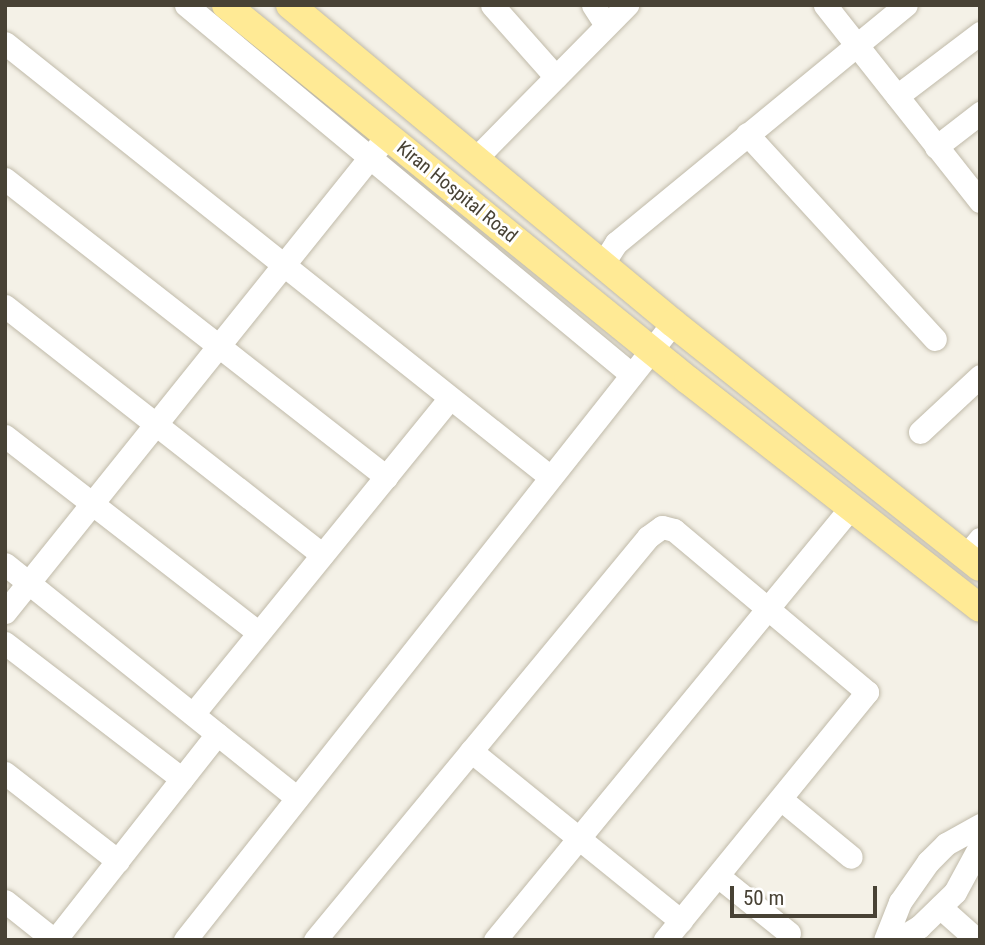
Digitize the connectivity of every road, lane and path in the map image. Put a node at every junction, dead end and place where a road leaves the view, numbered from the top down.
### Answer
1 (186, 5) edge
2 (226, 5) edge
3 (290, 5) edge
4 (492, 5) edge
5 (593, 5) edge
6 (627, 5) edge
7 (825, 5) edge
8 (906, 5) edge
9 (606, 25) junction
10 (980, 33) edge
11 (5, 43) edge
12 (858, 45) junction
13 (556, 77) junction
14 (897, 96) junction
15 (980, 113) edge
16 (747, 134) junction
17 (387, 136) junction
18 (936, 147) junction
19 (477, 157) junction
20 (369, 161) junction
21 (5, 179) edge
22 (980, 201) edge
23 (603, 263) junction
24 (283, 266) junction
25 (5, 306) edge
26 (673, 323) junction
27 (935, 339) dead end
28 (219, 346) junction
29 (652, 350) junction
30 (632, 375) junction
31 (980, 376) edge
32 (450, 398) junction
33 (156, 425) junction
34 (920, 432) dead end
35 (5, 436) edge
36 (549, 476) junction
37 (386, 477) junction
38 (92, 504) junction
39 (852, 506) junction
40 (969, 551) edge
41 (322, 555) junction
42 (5, 564) edge
43 (929, 569) junction
44 (30, 583) junction
45 (769, 608) junction
46 (980, 608) edge
47 (5, 612) edge
48 (258, 633) junction
49 (5, 643) edge
50 (192, 714) junction
51 (218, 734) junction
52 (471, 751) junction
53 (5, 772) edge
54 (182, 779) junction
55 (296, 798) junction
56 (782, 800) junction
57 (980, 825) edge
58 (579, 838) junction
59 (980, 846) edge
60 (851, 857) dead end
61 (118, 861) junction
62 (719, 876) junction
63 (5, 901) edge
64 (940, 907) junction
65 (681, 921) junction
66 (789, 933) dead end
67 (55, 940) edge
68 (185, 940) edge
69 (315, 940) edge
70 (495, 940) edge
71 (665, 940) edge
72 (885, 940) edge
73 (897, 940) edge
74 (977, 940) edge

1 - 20 street
2 - 17 main road, Kiran Hospital Road
3 - 19 main road, Kiran Hospital Road
4 - 13 street
5 - 9 street
6 - 9 street
7 - 12 street
8 - 12 street
9 - 13 street
10 - 14 street
11 - 24 street
12 - 14 street
12 - 16 street
13 - 19 street
14 - 18 street
15 - 18 street
16 - 23 street
16 - 27 street
17 - 20 street
17 - 29 main road, Kiran Hospital Road
18 - 22 street
19 - 23 main road, Kiran Hospital Road
20 - 24 street
20 - 30 street
21 - 28 street
23 - 26 main road, Kiran Hospital Road
24 - 28 street
24 - 32 street
25 - 33 street
26 - 29 street
26 - 40 main road, Kiran Hospital Road
28 - 33 street
28 - 37 street
29 - 30 street
29 - 39 main road, Kiran Hospital Road
30 - 36 street
31 - 34 street
32 - 36 street
32 - 37 street
33 - 38 street
33 - 41 street
35 - 38 street
36 - 55 street
37 - 41 street
38 - 44 street
38 - 48 street
39 - 43 main road, Kiran Hospital Road
39 - 45 street
40 - 43 main road
41 - 48 street
42 - 44 street
43 - 46 main road, Kiran Hospital Road
44 - 47 street
44 - 50 street
45 - 52 street
45 - 56 street
45 - 58 street
48 - 50 street
49 - 54 street
50 - 51 street
51 - 54 street
51 - 55 street
52 - 58 street
52 - 69 street
53 - 61 street
54 - 61 street
55 - 68 street
56 - 60 street
56 - 62 street
57 - 72 street
58 - 65 street
58 - 70 street
59 - 64 street
61 - 67 street
62 - 65 street
62 - 66 street
63 - 67 street
64 - 73 street
64 - 74 street
65 - 71 street

